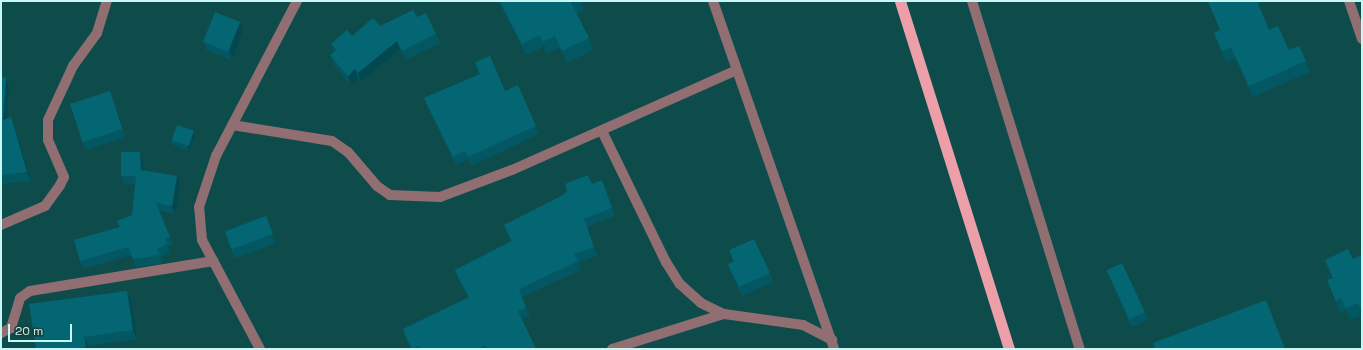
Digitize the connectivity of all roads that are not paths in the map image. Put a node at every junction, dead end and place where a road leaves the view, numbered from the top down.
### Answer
1 (107, 1) edge
2 (297, 1) edge
3 (713, 1) edge
4 (900, 1) edge
5 (972, 1) edge
6 (1349, 1) edge
7 (1362, 39) edge
8 (737, 70) junction
9 (232, 125) junction
10 (602, 131) junction
11 (1, 225) edge
12 (214, 261) junction
13 (724, 314) junction
14 (1, 333) edge
15 (833, 345) edge
16 (260, 349) edge
17 (612, 349) edge
18 (1009, 349) edge
19 (1080, 349) edge

1 - 11 street
2 - 9 street
3 - 8 street
4 - 18 highway
5 - 19 street
6 - 7 street
8 - 10 street
8 - 15 street
9 - 10 street
9 - 12 street
10 - 13 street
12 - 14 street
12 - 16 street
13 - 15 street
13 - 17 street

